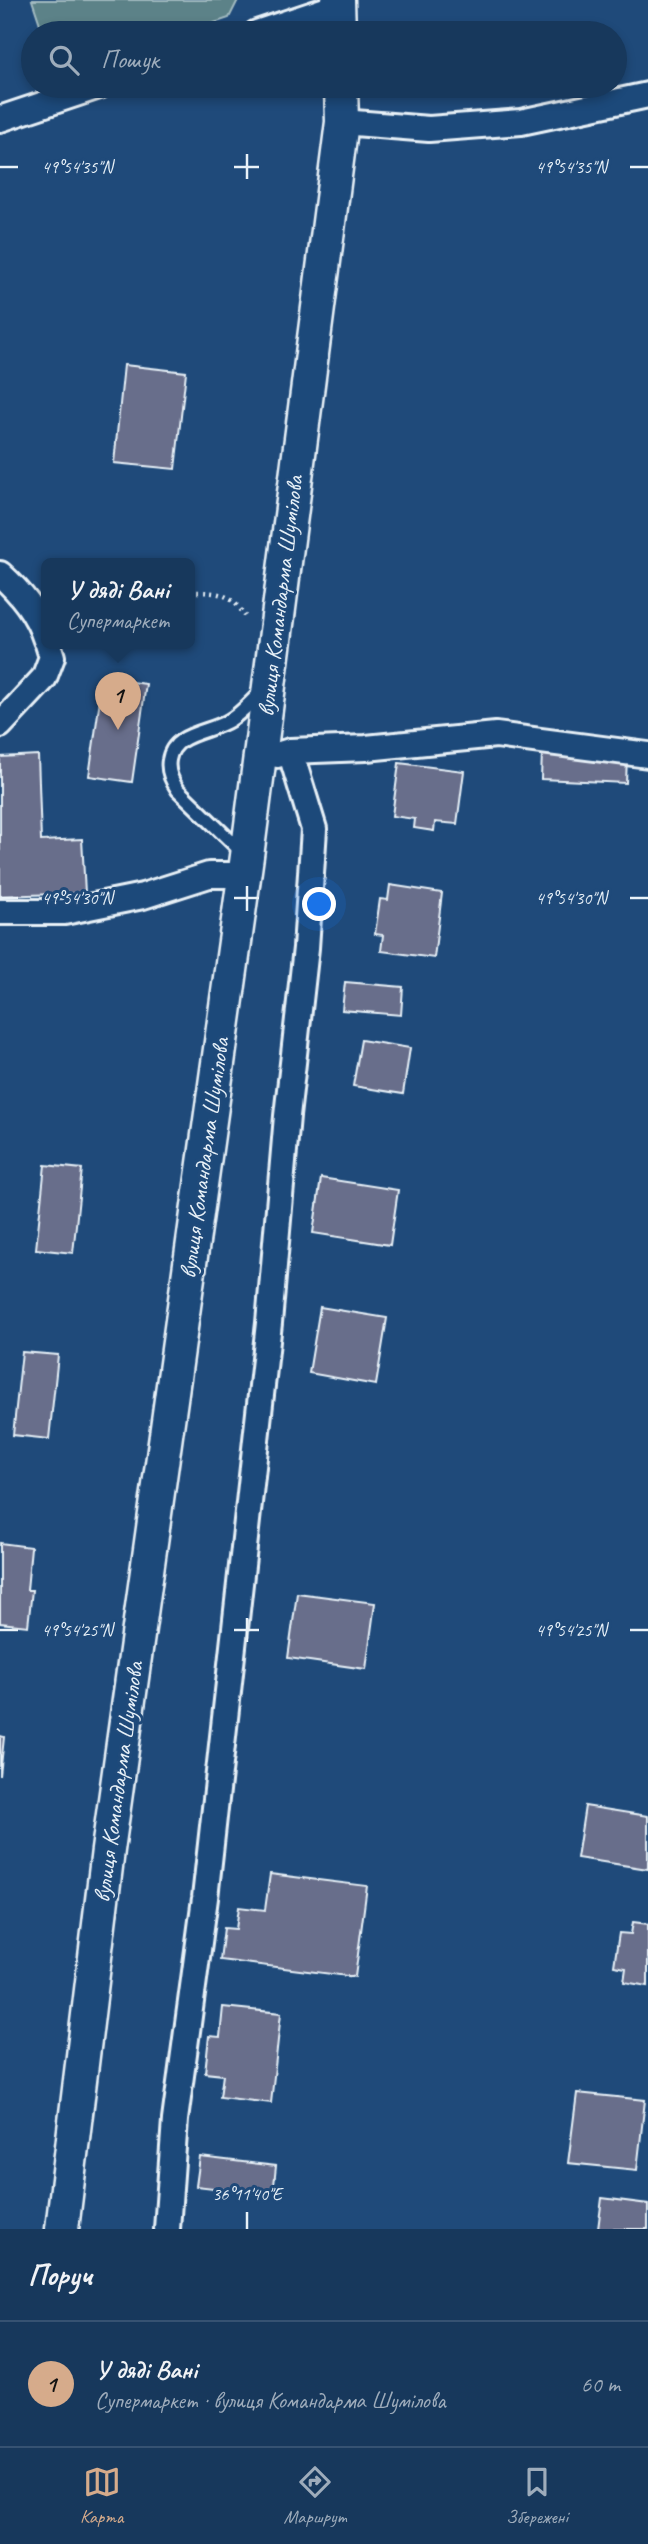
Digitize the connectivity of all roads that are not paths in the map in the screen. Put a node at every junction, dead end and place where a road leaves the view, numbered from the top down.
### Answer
1 (339, 13) edge
2 (306, 21) edge
3 (648, 95) edge
4 (63, 98) edge
5 (341, 98) edge
6 (0, 119) edge
7 (342, 122) junction
8 (0, 573) edge
9 (41, 623) edge
10 (49, 649) edge
11 (268, 686) junction
12 (0, 725) edge
13 (290, 751) junction
14 (648, 755) edge
15 (260, 761) junction
16 (245, 866) junction
17 (0, 912) edge
18 (61, 2229) edge
19 (167, 2229) edge

1 - 2 street
3 - 7 street
4 - 6 street
5 - 7 street, вулиця Командарма Шумілова
7 - 11 street, вулиця Командарма Шумілова
8 - 9 street
10 - 12 street
11 - 15 street, вулиця Командарма Шумілова
11 - 16 lane
13 - 14 street
13 - 15 street
13 - 19 street
15 - 16 street, вулиця Командарма Шумілова
16 - 17 street
16 - 18 street, вулиця Командарма Шумілова

